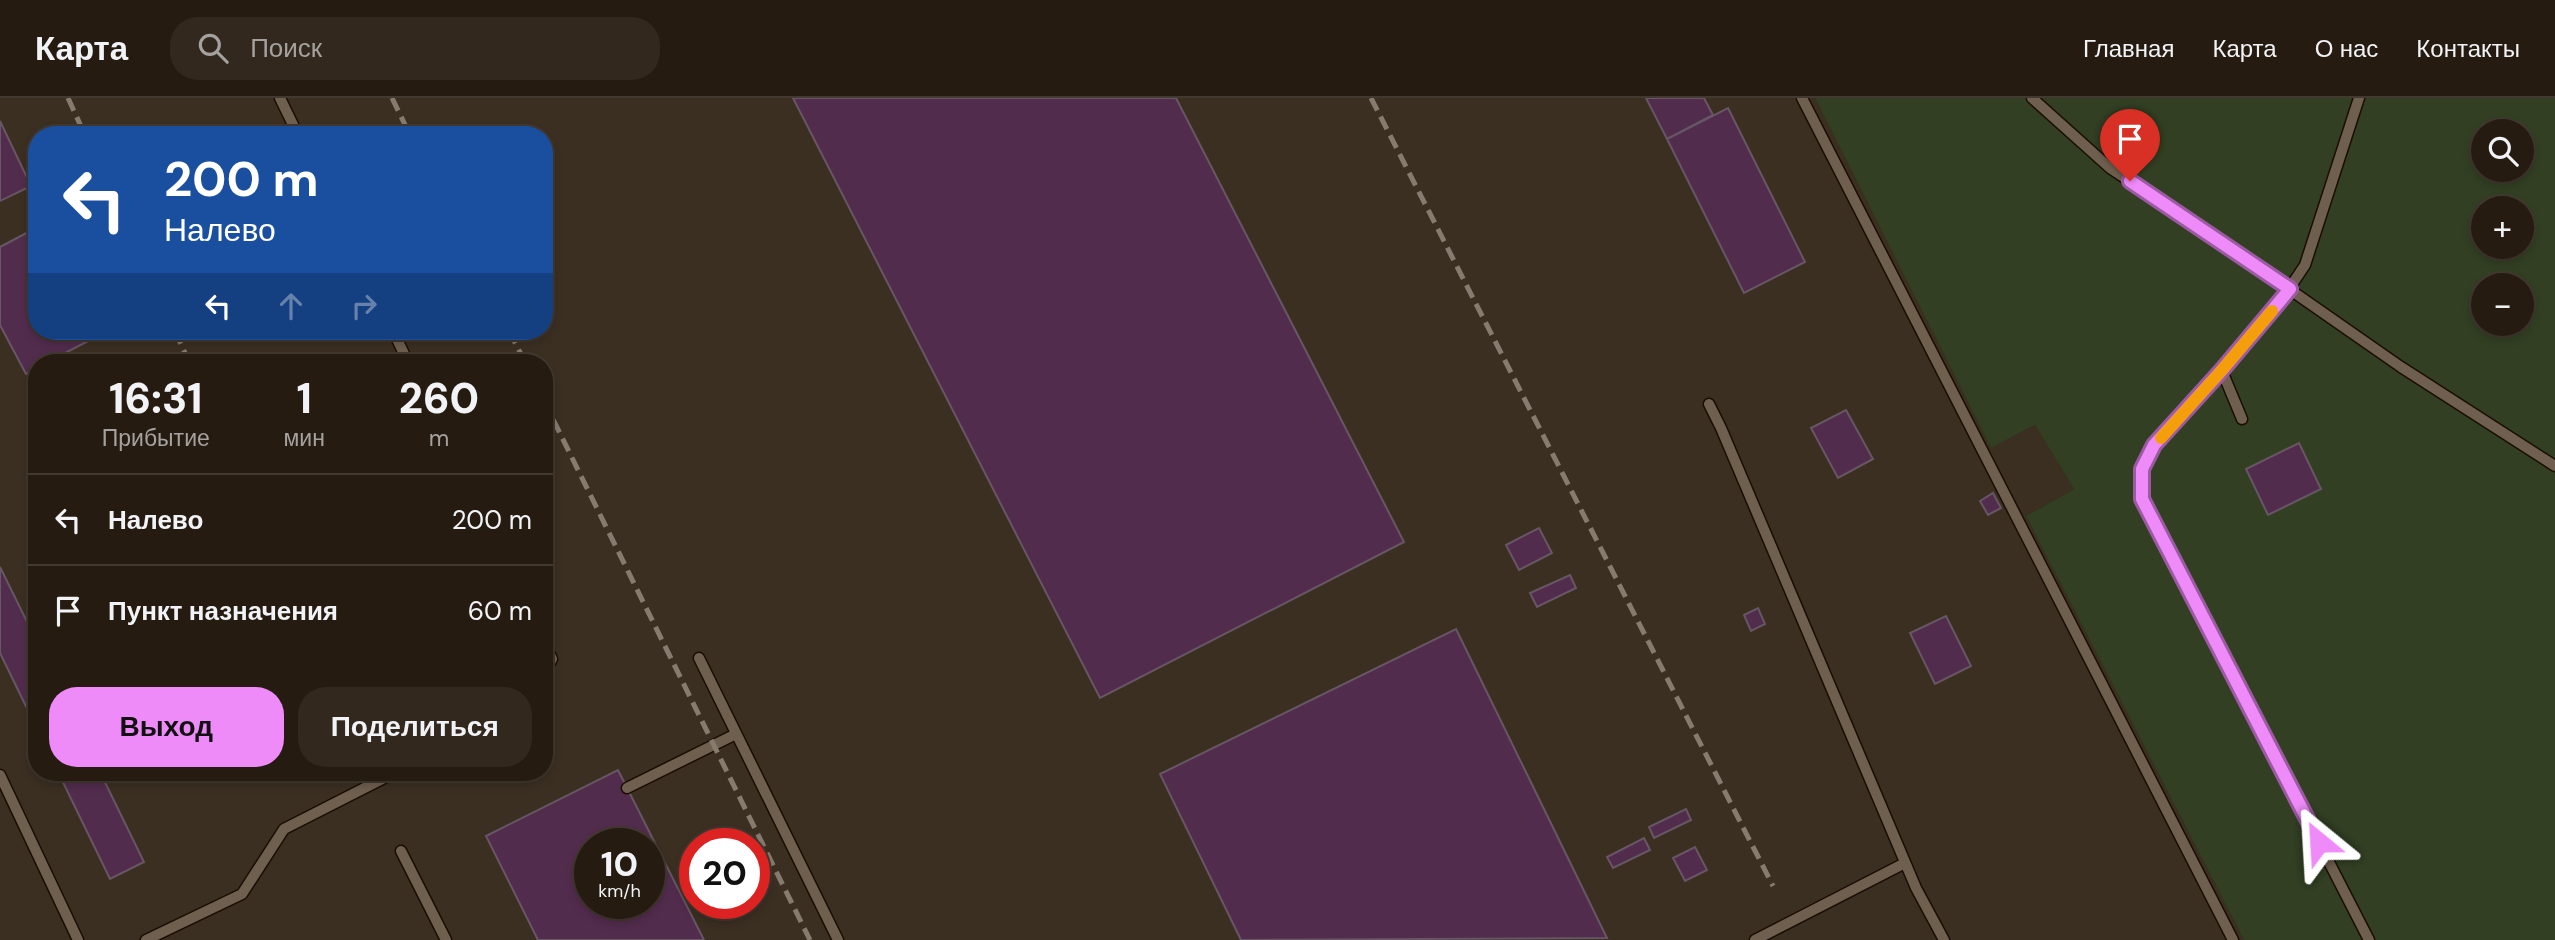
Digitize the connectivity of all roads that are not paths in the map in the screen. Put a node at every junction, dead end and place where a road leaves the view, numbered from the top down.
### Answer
1 (280, 98) edge
2 (1802, 98) edge
3 (2032, 98) edge
4 (2359, 98) edge
5 (294, 126) edge
6 (2290, 289) junction
7 (2222, 370) junction
8 (1709, 404) dead end
9 (2242, 419) dead end
10 (2555, 466) edge
11 (699, 658) dead end
12 (736, 734) junction
13 (0, 775) edge
14 (379, 781) edge
15 (627, 788) dead end
16 (401, 851) dead end
17 (1905, 863) junction
18 (1769, 937) edge
19 (78, 940) edge
20 (146, 940) edge
21 (446, 940) edge
22 (838, 940) edge
23 (1755, 940) edge
24 (1944, 940) edge
25 (2233, 940) edge
26 (2369, 940) edge

1 - 5 lane
2 - 25 lane
3 - 6 lane
4 - 6 lane
6 - 7 lane
6 - 10 lane
7 - 9 lane
7 - 26 lane
8 - 17 lane
11 - 12 lane
12 - 15 lane
12 - 22 lane
13 - 19 lane
14 - 20 lane
16 - 21 lane
17 - 18 lane
17 - 24 lane
18 - 23 lane

